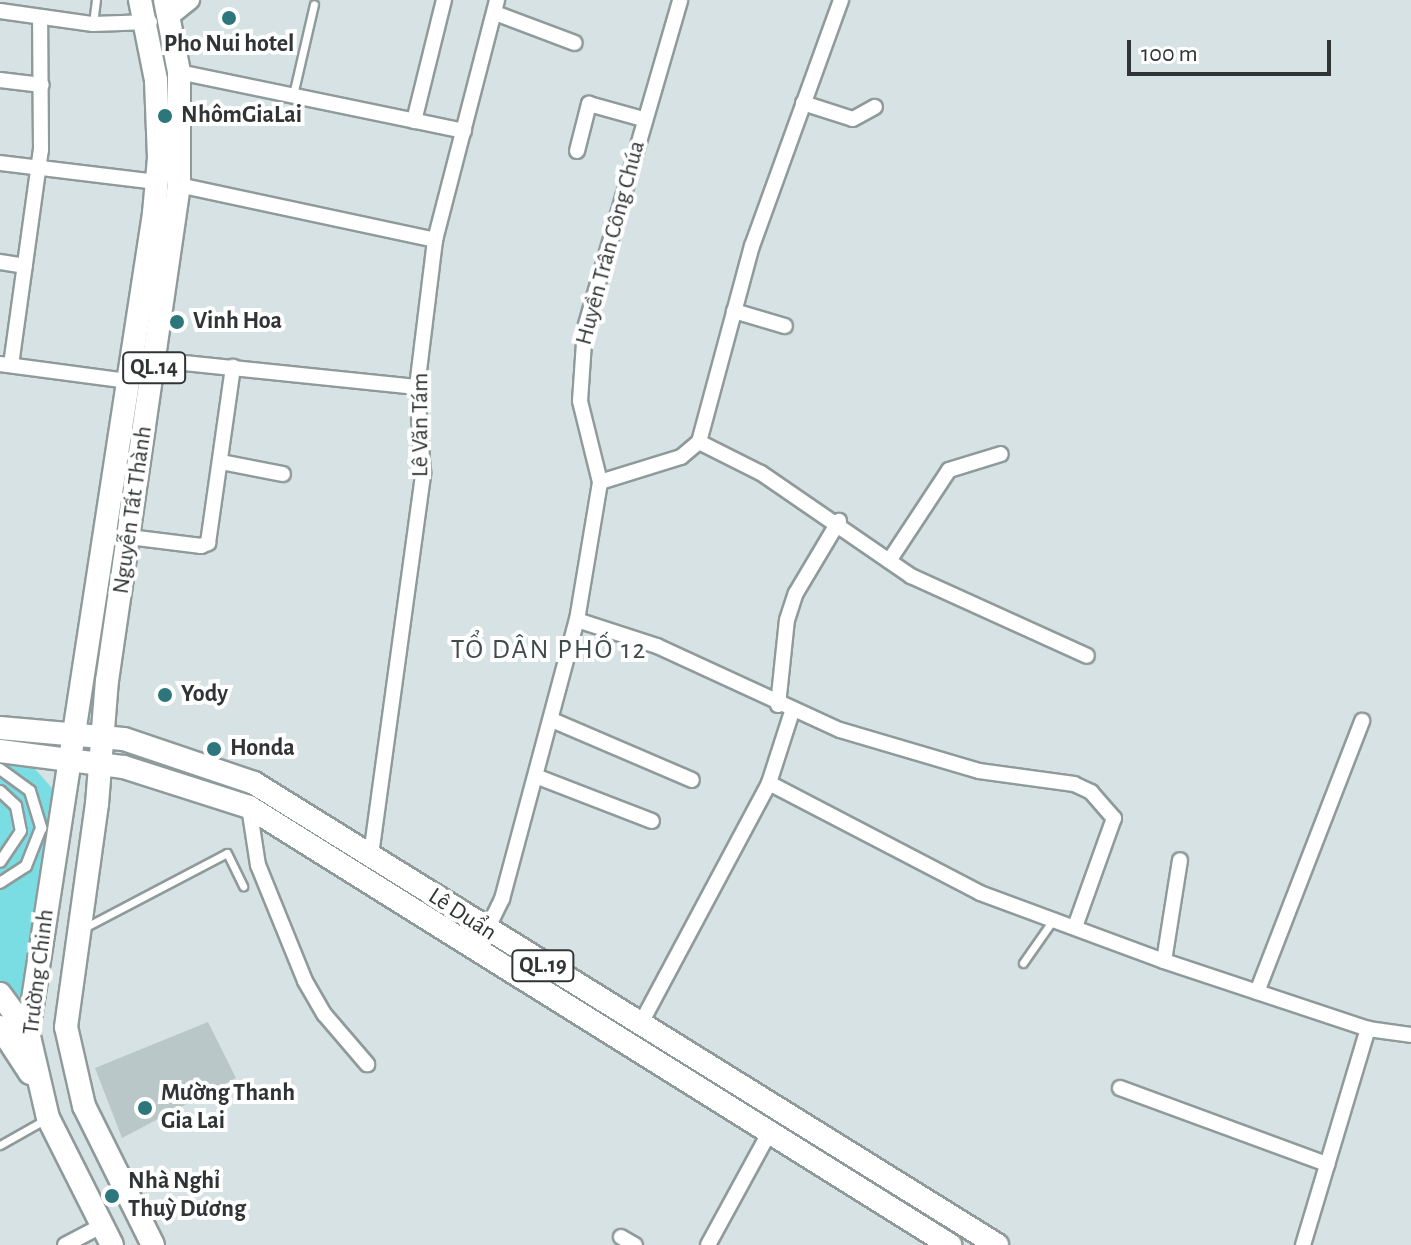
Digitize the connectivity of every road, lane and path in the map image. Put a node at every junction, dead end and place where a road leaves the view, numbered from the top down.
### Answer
1 (96, 0) edge
2 (140, 0) edge
3 (190, 0) edge
4 (444, 0) edge
5 (680, 0) edge
6 (841, 0) edge
7 (314, 4) dead end
8 (496, 7) edge
9 (167, 8) edge
10 (0, 11) edge
11 (40, 17) junction
12 (147, 23) junction
13 (93, 24) junction
14 (575, 43) dead end
15 (179, 72) junction
16 (0, 80) edge
17 (42, 85) junction
18 (293, 95) junction
19 (803, 103) junction
20 (875, 107) dead end
21 (643, 119) junction
22 (414, 121) junction
23 (464, 131) junction
24 (577, 151) dead end
25 (0, 163) edge
26 (39, 167) junction
27 (168, 184) junction
28 (435, 240) junction
29 (0, 262) edge
30 (25, 266) junction
31 (734, 311) junction
32 (785, 326) dead end
33 (155, 360) junction
34 (5, 364) edge
35 (233, 367) junction
36 (127, 381) junction
37 (417, 387) junction
38 (699, 442) junction
39 (1001, 454) dead end
40 (221, 462) junction
41 (283, 474) dead end
42 (600, 482) junction
43 (839, 521) junction
44 (129, 537) junction
45 (889, 561) junction
46 (577, 620) junction
47 (1087, 656) dead end
48 (785, 708) junction
49 (552, 720) junction
50 (1362, 721) dead end
51 (0, 728) edge
52 (72, 731) junction
53 (102, 735) junction
54 (0, 751) edge
55 (69, 757) junction
56 (100, 763) junction
57 (0, 769) edge
58 (538, 777) junction
59 (692, 780) dead end
60 (769, 783) junction
61 (0, 791) edge
62 (249, 807) junction
63 (652, 821) dead end
64 (371, 855) junction
65 (44, 859) junction
66 (1180, 860) dead end
67 (0, 862) edge
68 (0, 883) edge
69 (243, 886) dead end
70 (1053, 920) junction
71 (1075, 927) junction
72 (77, 932) junction
73 (482, 942) junction
74 (1164, 961) junction
75 (1023, 963) dead end
76 (1257, 992) junction
77 (0, 994) edge
78 (640, 1025) junction
79 (0, 1027) edge
80 (1368, 1029) junction
81 (28, 1032) junction
82 (1411, 1035) edge
83 (367, 1064) dead end
84 (38, 1085) junction
85 (1120, 1088) dead end
86 (48, 1118) junction
87 (768, 1135) junction
88 (0, 1145) edge
89 (1327, 1164) junction
90 (107, 1235) edge
91 (621, 1237) dead end
92 (65, 1245) edge
93 (153, 1245) edge
94 (635, 1245) edge
95 (708, 1245) edge
96 (950, 1245) edge
97 (997, 1245) edge
98 (1303, 1245) edge

1 - 13 lane
2 - 12 main road, Nguyễn Tất Thành / QL.14
3 - 9 street
4 - 22 street
5 - 21 street, Huyền Trân Công Chúa
6 - 19 street
7 - 18 lane
8 - 14 street
8 - 23 street, Lê Văn Tám
9 - 12 street
9 - 15 main road, Nguyễn Tất Thành / QL.14
10 - 11 street
11 - 13 street
11 - 17 street
12 - 13 street
12 - 27 main road, Nguyễn Tất Thành / QL.14
15 - 18 street
15 - 27 main road, Nguyễn Tất Thành / QL.14
16 - 17 street
17 - 26 street
18 - 22 street
19 - 20 street
19 - 31 street
21 - 24 street
21 - 42 street, Huyền Trân Công Chúa
22 - 23 street
23 - 28 street, Lê Văn Tám
25 - 26 street
26 - 27 street
26 - 30 street
27 - 28 street
27 - 33 main road, Nguyễn Tất Thành / QL.14
27 - 36 main road, Nguyễn Tất Thành / QL.14
28 - 37 street, Lê Văn Tám
29 - 30 street
30 - 34 street
31 - 32 street
31 - 38 street
33 - 35 street
33 - 44 main road, Nguyễn Tất Thành / QL.14
34 - 36 street
35 - 37 street
35 - 40 street
36 - 52 main road, Nguyễn Tất Thành / QL.14
37 - 64 street, Lê Văn Tám
38 - 42 street
38 - 43 street
39 - 45 street
40 - 41 street
40 - 44 street
42 - 46 street, Huyền Trân Công Chúa
43 - 45 street
43 - 48 street
44 - 53 main road, Nguyễn Tất Thành / QL.14
45 - 47 street
46 - 48 street
46 - 49 street, Huyền Trân Công Chúa
48 - 60 street
48 - 71 street
49 - 58 street, Huyền Trân Công Chúa
49 - 59 street
50 - 76 street
51 - 52 main road, Lê Duẩn
52 - 53 main road, Lê Duẩn / QL.19
52 - 55 main road, Trường Chinh / QL.14
53 - 56 main road, Trường Chinh / QL.14
53 - 64 main road, Lê Duẩn / QL.19
54 - 55 main road, Lê Duẩn
55 - 56 main road, Lê Duẩn / QL.19
55 - 65 main road, Trường Chinh / QL.14
56 - 62 main road, Lê Duẩn / QL.19
56 - 72 main road, Trường Chinh / QL.14
57 - 65 street
58 - 63 street
58 - 73 street, Huyền Trân Công Chúa
60 - 70 street
60 - 78 street
61 - 67 street
62 - 73 main road, Lê Duẩn / QL.19
62 - 83 street
64 - 73 main road, Lê Duẩn / QL.19
65 - 68 street
65 - 81 main road, Trường Chinh / QL.14
66 - 74 street
69 - 72 lane
70 - 71 street
70 - 75 lane
71 - 74 street
72 - 93 main road, Trường Chinh / QL.14
73 - 78 main road, Lê Duẩn / QL.19
73 - 87 main road, Lê Duẩn / QL.19
74 - 76 street
76 - 80 street
77 - 81 main road
78 - 97 main road, Lê Duẩn / QL.19
79 - 84 main road
80 - 82 street
80 - 89 street
81 - 84 main road, Trường Chinh / QL.14
84 - 86 main road, Trường Chinh / QL.14
85 - 89 street
86 - 88 lane
86 - 90 main road, Trường Chinh / QL.14
87 - 95 street
87 - 96 main road, Lê Duẩn / QL.19
89 - 98 street
90 - 92 street
91 - 94 street

